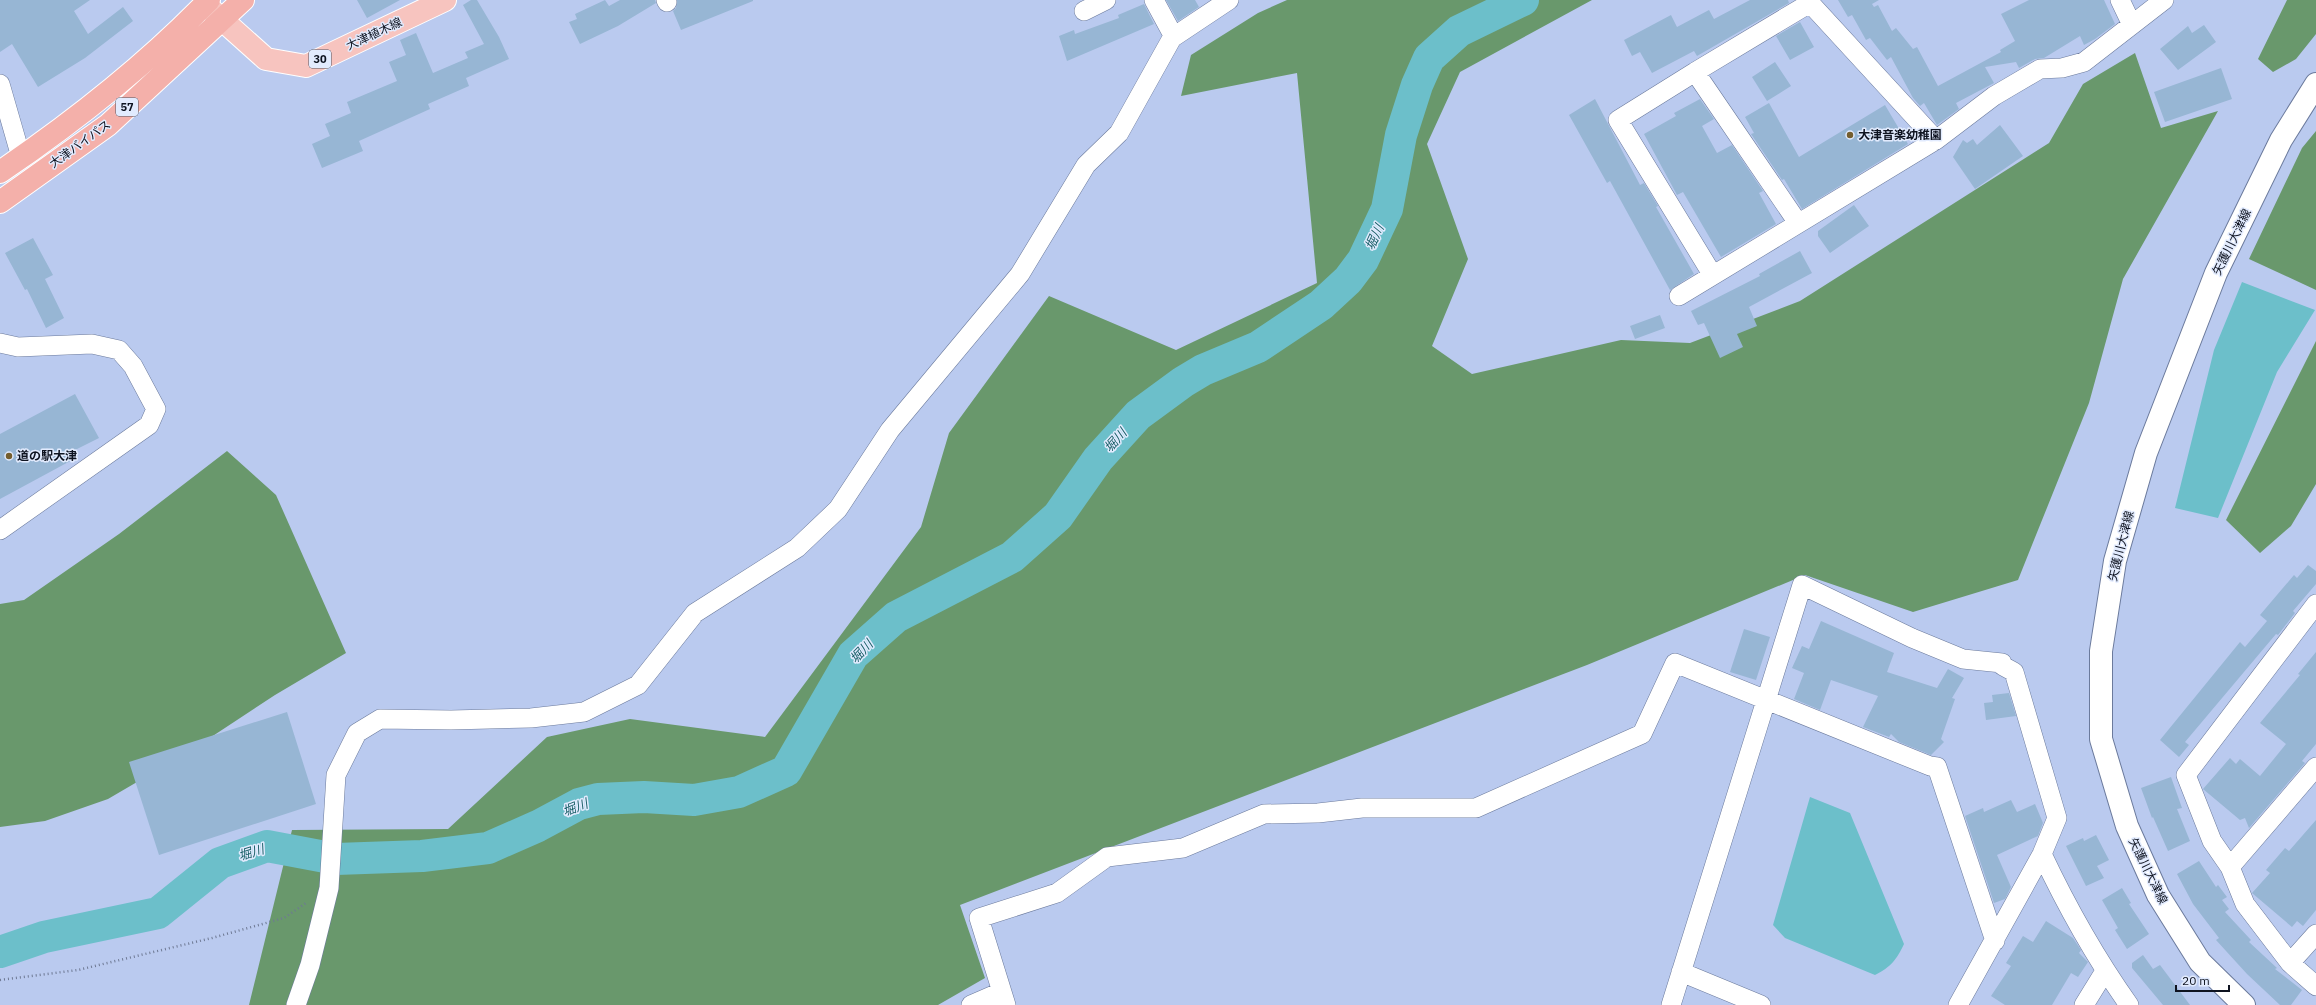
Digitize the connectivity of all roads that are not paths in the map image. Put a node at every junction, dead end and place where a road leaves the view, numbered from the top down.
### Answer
1 (243, 0) edge
2 (445, 0) edge
3 (1106, 0) edge
4 (1154, 0) edge
5 (1229, 0) edge
6 (2120, 0) edge
7 (2164, 0) edge
8 (207, 2) edge
9 (1084, 11) dead end
10 (223, 20) junction
11 (2132, 25) junction
12 (1174, 37) junction
13 (1695, 72) junction
14 (0, 84) edge
15 (2316, 84) edge
16 (1936, 140) junction
17 (21, 157) junction
18 (0, 172) edge
19 (0, 202) edge
20 (1798, 223) junction
21 (1712, 274) junction
22 (1678, 296) dead end
23 (0, 343) edge
24 (0, 530) edge
25 (2316, 604) edge
26 (1764, 700) junction
27 (2316, 767) edge
28 (2042, 854) junction
29 (2230, 867) junction
30 (2316, 934) edge
31 (1995, 941) junction
32 (2290, 963) junction
33 (2105, 971) junction
34 (1681, 972) junction
35 (2316, 986) edge
36 (1004, 998) edge
37 (296, 1005) edge
38 (971, 1005) edge
39 (1671, 1005) edge
40 (1761, 1005) edge
41 (1958, 1005) edge
42 (2084, 1005) edge
43 (2129, 1005) edge
44 (2244, 1005) edge

1 - 10 highway, 大津バイパス / 57
2 - 10 main road, 大津植木線 / 30
3 - 9 street
4 - 12 street
5 - 12 street
6 - 11 street
7 - 11 street
8 - 10 main road, 大津植木線 / 30
8 - 17 highway, 大津バイパス / 57
10 - 19 highway, 大津バイパス / 57
11 - 16 street
12 - 37 street
13 - 16 street
13 - 20 street
13 - 21 street
14 - 17 street
15 - 44 main road, 矢護川大津線
16 - 20 street
17 - 18 highway, 大津バイパス / 57
20 - 21 street
21 - 22 street
23 - 24 street
25 - 29 street
26 - 28 street
26 - 31 street
26 - 34 street
26 - 36 street
27 - 29 street
28 - 31 street
28 - 33 street
29 - 32 street
30 - 32 street
31 - 41 street
32 - 35 street
33 - 42 street
33 - 43 street
34 - 39 street
34 - 40 street
36 - 38 street

